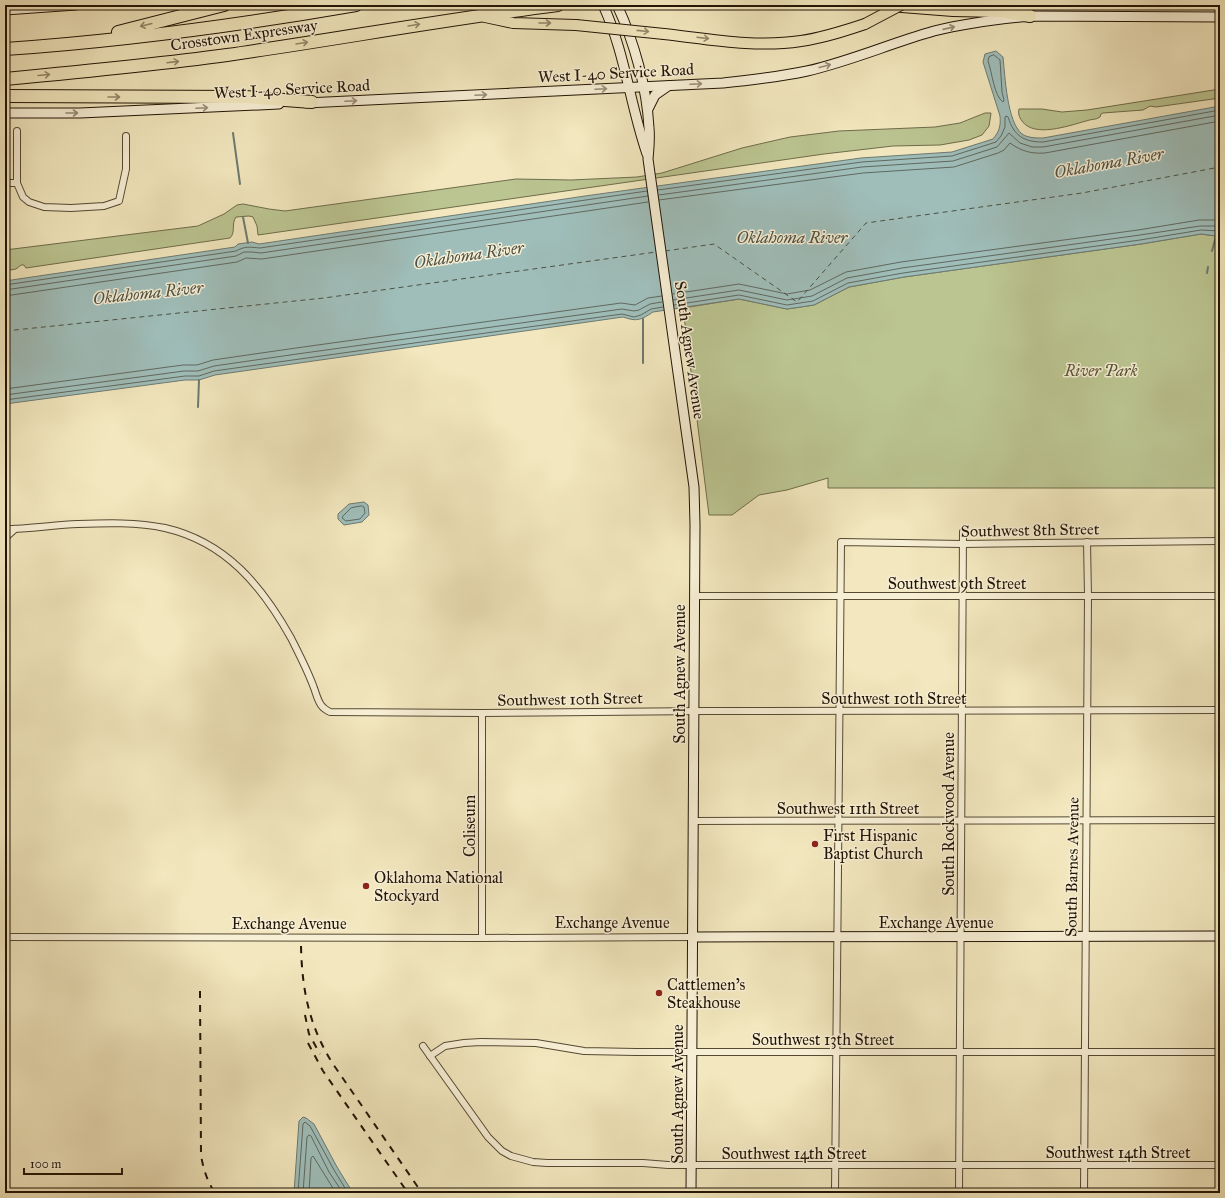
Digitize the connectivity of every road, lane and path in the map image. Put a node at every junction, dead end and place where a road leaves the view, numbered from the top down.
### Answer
1 (76, 5) edge
2 (224, 5) edge
3 (356, 5) edge
4 (558, 5) edge
5 (603, 5) edge
6 (617, 5) edge
7 (889, 5) edge
8 (901, 5) edge
9 (5, 10) edge
10 (477, 16) junction
11 (1030, 16) junction
12 (1220, 17) edge
13 (72, 43) junction
14 (5, 49) edge
15 (5, 79) edge
16 (668, 86) junction
17 (643, 87) junction
18 (630, 88) junction
19 (5, 96) edge
20 (312, 102) junction
21 (648, 109) junction
22 (5, 113) edge
23 (16, 131) dead end
24 (126, 136) dead end
25 (648, 159) junction
26 (5, 183) edge
27 (17, 183) junction
28 (5, 529) edge
29 (15, 529) junction
30 (963, 532) dead end
31 (5, 538) edge
32 (1220, 541) edge
33 (1087, 542) junction
34 (962, 544) junction
35 (694, 596) junction
36 (963, 596) junction
37 (1088, 596) junction
38 (1220, 596) edge
39 (840, 597) junction
40 (1086, 710) junction
41 (1220, 710) edge
42 (694, 711) junction
43 (962, 711) junction
44 (839, 712) junction
45 (482, 713) junction
46 (1086, 820) junction
47 (1220, 820) edge
48 (693, 821) junction
49 (838, 821) junction
50 (961, 821) junction
51 (1084, 936) junction
52 (1220, 936) edge
53 (5, 937) edge
54 (693, 937) junction
55 (837, 937) junction
56 (960, 937) junction
57 (482, 938) junction
58 (423, 1046) dead end
59 (692, 1052) junction
60 (836, 1052) junction
61 (960, 1052) junction
62 (1084, 1052) junction
63 (1220, 1052) edge
64 (430, 1056) junction
65 (691, 1165) junction
66 (1084, 1165) junction
67 (1220, 1165) edge
68 (836, 1166) junction
69 (959, 1166) junction
70 (691, 1193) edge
71 (835, 1193) edge
72 (959, 1193) edge
73 (1084, 1193) edge

1 - 9 main road
2 -> 13 highway
3 - 13 highway, Crosstown Expressway
4 - 10 highway, Crosstown Expressway
5 - 18 main road, South Agnew Avenue
6 - 17 main road, South Agnew Avenue
7 - 11 highway
10 -> 8 main road, bridge
15 -> 10 highway, Crosstown Expressway
11 - 12 main road, West I-40 Service Road
16 -> 11 main road, West I-40 Service Road
13 - 14 highway, Crosstown Expressway
16 - 17 main road, West I-40 Service Road
16 - 21 main road
17 - 18 main road, West I-40 Service Road
17 - 21 main road, South Agnew Avenue
20 -> 18 main road, West I-40 Service Road
18 - 25 main road, South Agnew Avenue
19 -> 20 highway
22 -> 20 main road, West I-40 Service Road
21 - 25 main road, South Agnew Avenue
23 - 27 street
24 - 27 street
25 - 35 main road, South Agnew Avenue
26 - 27 street
28 - 29 street, Southwest 10th Street
29 - 31 street
29 - 45 street, Southwest 10th Street
30 - 34 street, South Rockwood Avenue
32 - 33 street, Southwest 8th Street
33 - 34 street, Southwest 8th Street
33 - 37 street, South Barnes Avenue
34 - 36 street, South Rockwood Avenue
34 - 39 street, Southwest 8th Street
35 - 39 street, Southwest 9th Street
35 - 42 main road, South Agnew Avenue
36 - 37 street, Southwest 9th Street
36 - 39 street, Southwest 9th Street
36 - 43 street, South Rockwood Avenue
37 - 38 street, Southwest 9th Street
37 - 40 street, South Barnes Avenue
39 - 44 street
40 - 41 street, Southwest 10th Street
40 - 43 street, Southwest 10th Street
40 - 46 street, South Barnes Avenue
42 - 44 street, Southwest 10th Street
42 - 45 street, Southwest 10th Street
42 - 48 main road, South Agnew Avenue
43 - 44 street, Southwest 10th Street
43 - 50 street, South Rockwood Avenue
44 - 49 street
45 - 57 street, Coliseum
46 - 47 street, Southwest 11th Street
46 - 50 street, Southwest 11th Street
46 - 51 street, South Barnes Avenue
48 - 49 street, Southwest 11th Street
48 - 54 main road, South Agnew Avenue
49 - 50 street, Southwest 11th Street
49 - 55 street
50 - 56 street, South Rockwood Avenue
51 - 52 main road, Exchange Avenue
51 - 56 main road, Exchange Avenue
51 - 62 street, South Barnes Avenue
53 - 57 street, Exchange Avenue
54 - 55 main road, Exchange Avenue
54 - 57 street, Exchange Avenue
54 - 59 main road, South Agnew Avenue
55 - 56 main road, Exchange Avenue
55 - 60 street
56 - 61 street, South Rockwood Avenue
58 - 64 street, Southwest 14th Street
59 - 60 street, Southwest 13th Street
59 - 64 street, Southwest 13th Street
59 - 65 main road, South Agnew Avenue
60 - 61 street, Southwest 13th Street
60 - 68 street
61 - 62 street, Southwest 13th Street
61 - 69 street, South Rockwood Avenue
62 - 63 street, Southwest 13th Street
62 - 66 street, South Barnes Avenue
64 - 65 street, Southwest 14th Street
65 - 68 street, Southwest 14th Street
65 - 70 main road, South Agnew Avenue
66 - 67 street, Southwest 14th Street
66 - 69 street, Southwest 14th Street
66 - 73 street, South Barnes Avenue
68 - 69 street, Southwest 14th Street
68 - 71 street
69 - 72 street, South Rockwood Avenue

